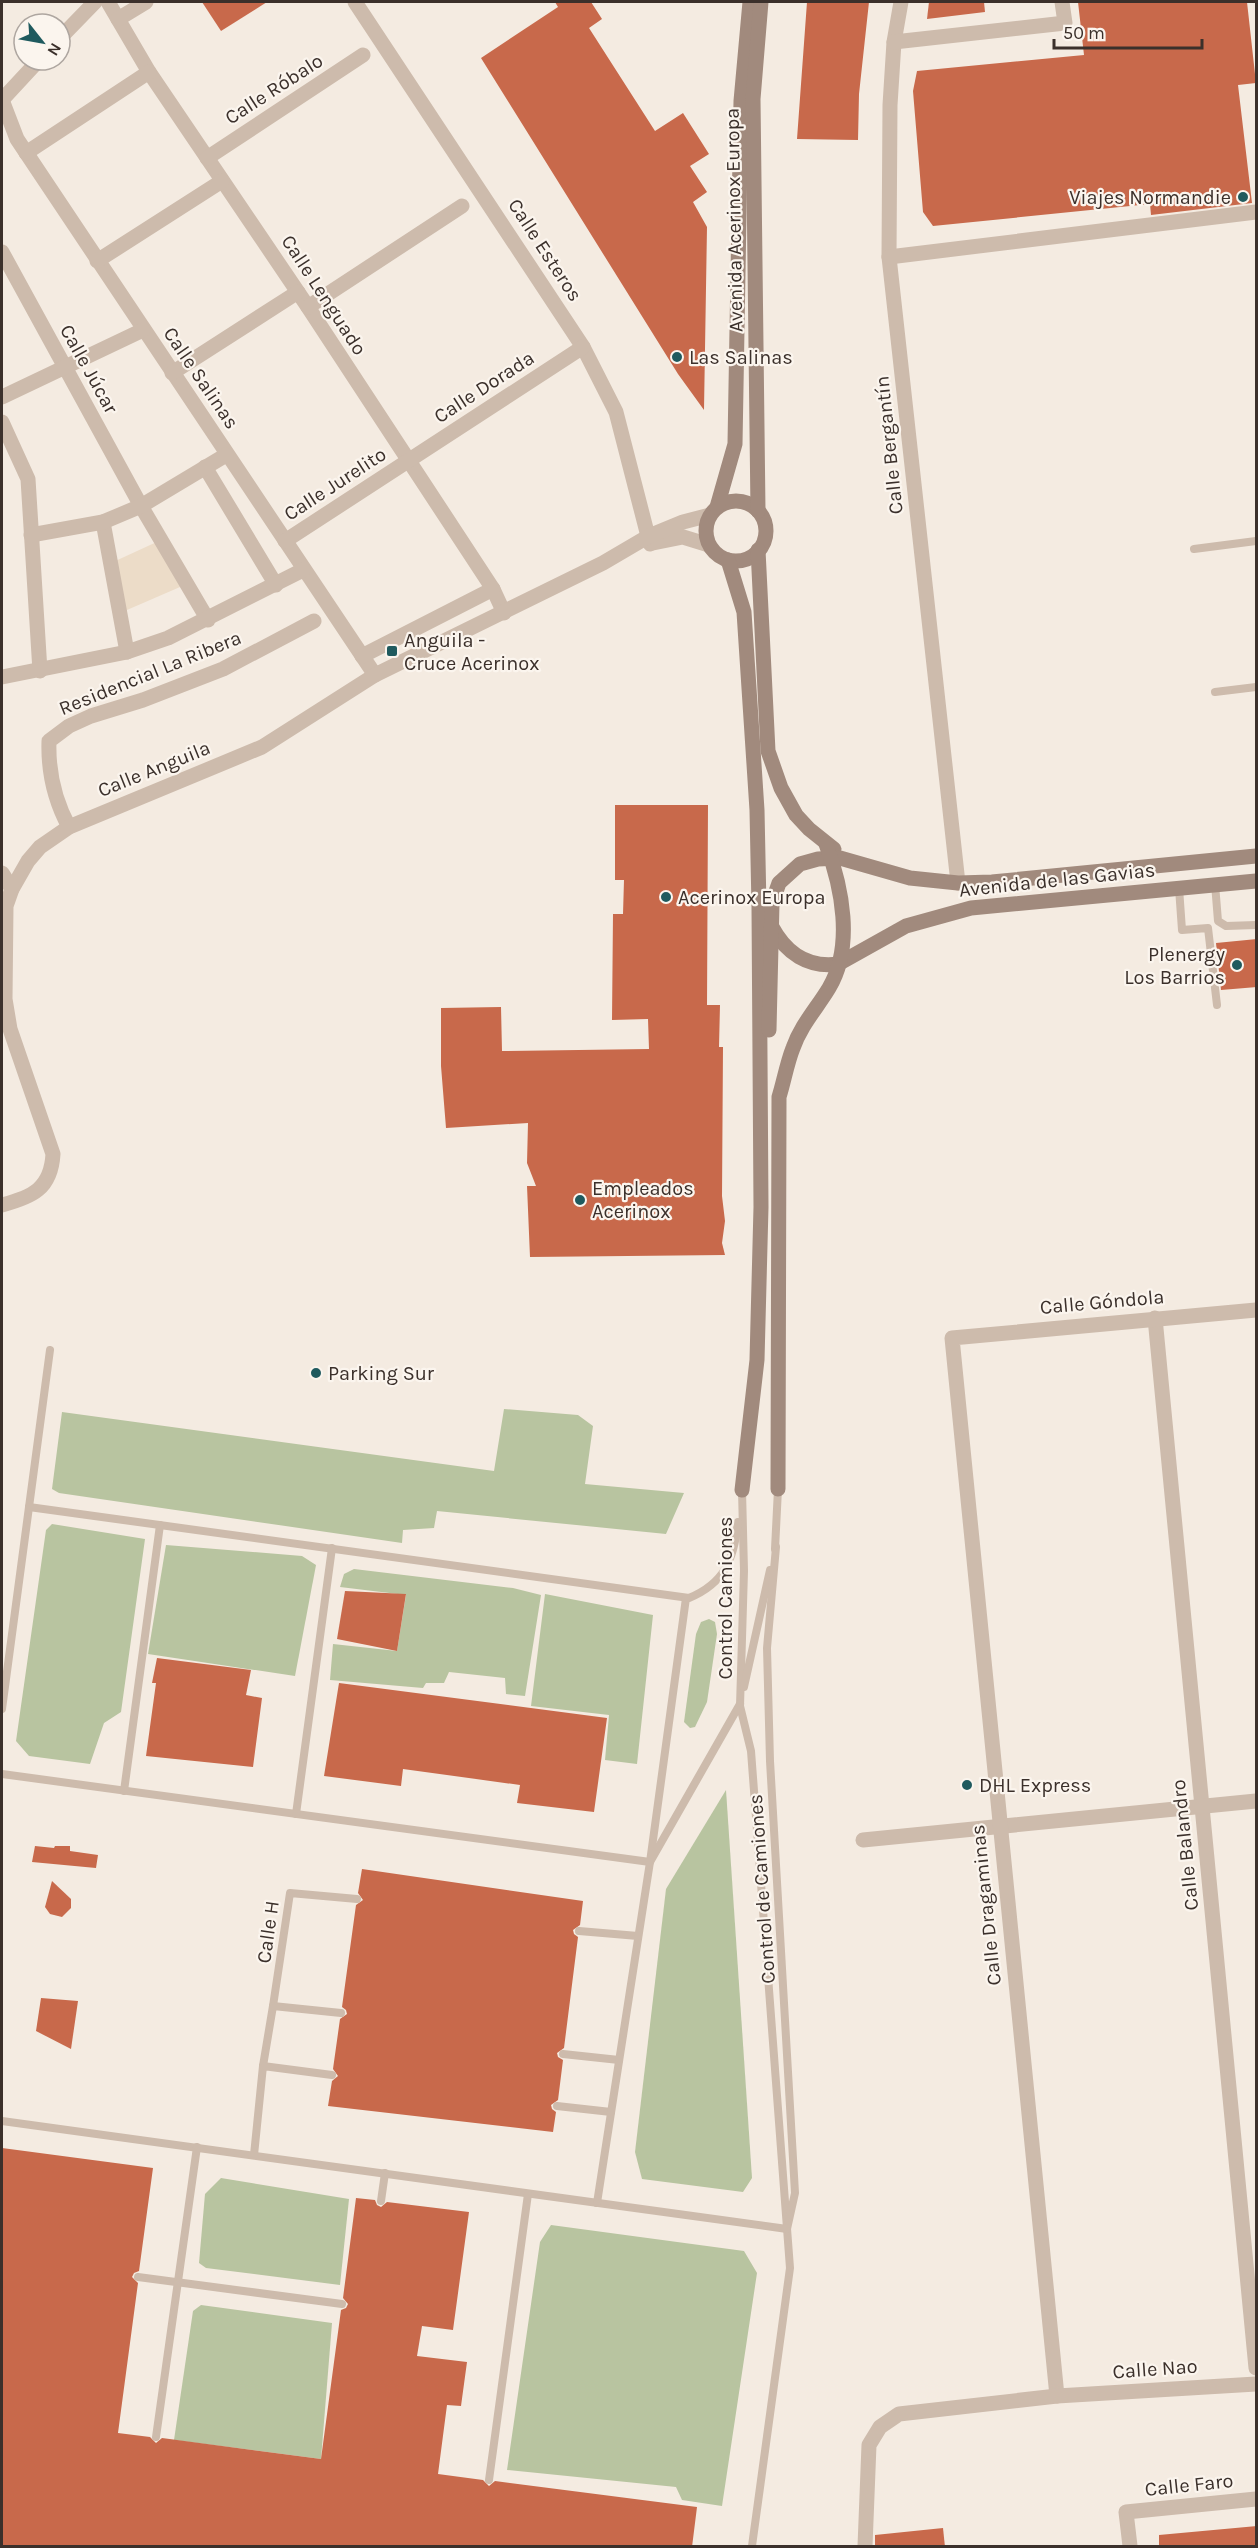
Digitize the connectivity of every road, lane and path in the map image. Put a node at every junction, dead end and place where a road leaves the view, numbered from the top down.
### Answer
1 (95, 2) edge
2 (108, 2) edge
3 (146, 2) edge
4 (356, 2) edge
5 (750, 2) edge
6 (761, 2) edge
7 (901, 2) edge
8 (1062, 2) edge
9 (117, 18) junction
10 (72, 26) edge
11 (894, 42) junction
12 (363, 55) dead end
13 (28, 72) edge
14 (149, 72) junction
15 (2, 100) edge
16 (26, 153) junction
17 (207, 158) junction
18 (222, 181) junction
19 (462, 206) dead end
20 (1257, 212) edge
21 (2, 252) edge
22 (889, 256) junction
23 (97, 261) junction
24 (298, 292) junction
25 (309, 307) junction
26 (143, 330) junction
27 (583, 347) junction
28 (64, 367) junction
29 (172, 373) junction
30 (2, 398) edge
31 (2, 422) edge
32 (226, 455) junction
33 (407, 461) junction
34 (205, 467) junction
35 (141, 506) junction
36 (714, 511) junction
37 (758, 511) junction
38 (103, 522) junction
39 (31, 535) junction
40 (649, 540) junction
41 (285, 541) junction
42 (1257, 542) edge
43 (709, 545) junction
44 (1194, 549) dead end
45 (758, 550) junction
46 (728, 560) junction
47 (303, 570) junction
48 (276, 585) junction
49 (493, 589) junction
50 (504, 613) junction
51 (208, 620) junction
52 (314, 621) dead end
53 (127, 652) junction
54 (362, 656) junction
55 (40, 671) junction
56 (375, 675) junction
57 (2, 677) edge
58 (1257, 687) edge
59 (1215, 692) dead end
60 (753, 761) junction
61 (69, 827) junction
62 (828, 851) junction
63 (1257, 856) edge
64 (2, 873) edge
65 (1257, 881) edge
66 (958, 883) junction
67 (1215, 884) junction
68 (1179, 888) junction
69 (12, 889) junction
70 (1218, 921) junction
71 (771, 924) junction
72 (1257, 925) edge
73 (1208, 928) junction
74 (838, 964) junction
75 (3, 999) edge
76 (1217, 1005) dead end
77 (760, 1075) junction
78 (2, 1205) edge
79 (1257, 1310) edge
80 (1155, 1317) junction
81 (952, 1338) joint
82 (51, 1350) dead end
83 (778, 1489) joint
84 (742, 1490) junction
85 (29, 1508) junction
86 (160, 1525) junction
87 (776, 1547) junction
88 (332, 1548) junction
89 (687, 1598) junction
90 (740, 1706) junction
91 (2, 1709) edge
92 (2, 1774) edge
93 (124, 1791) junction
94 (1257, 1801) edge
95 (1202, 1806) junction
96 (296, 1814) junction
97 (999, 1827) junction
98 (863, 1840) dead end
99 (650, 1862) junction
100 (357, 1899) dead end
101 (579, 1931) dead end
102 (638, 1936) junction
103 (273, 2006) junction
104 (341, 2013) dead end
105 (563, 2055) dead end
106 (620, 2060) junction
107 (263, 2066) junction
108 (332, 2075) dead end
109 (557, 2106) dead end
110 (611, 2112) junction
111 (2, 2121) edge
112 (197, 2147) junction
113 (254, 2155) junction
114 (385, 2173) junction
115 (528, 2194) junction
116 (381, 2201) dead end
117 (597, 2203) junction
118 (788, 2229) junction
119 (138, 2277) dead end
120 (178, 2282) junction
121 (342, 2304) dead end
122 (1257, 2368) edge
123 (1257, 2384) edge
124 (1057, 2397) junction
125 (156, 2437) dead end
126 (489, 2480) dead end
127 (1257, 2499) edge
128 (752, 2547) edge
129 (865, 2547) edge
130 (1130, 2547) edge

1 - 10 street
2 - 9 street, Calle Lenguado
3 - 9 street
4 - 27 street, Calle Esteros
5 - 36 street, Avenida Acerinox Europa
6 - 37 street, Avenida Acerinox Europa
7 - 11 street, Calle Bergantín
8 - 11 street
9 - 14 street, Calle Lenguado
11 - 22 street, Calle Bergantín
12 - 17 street, Calle Róbalo
13 - 15 street
14 - 16 street
14 - 17 street, Calle Lenguado
15 - 16 street, Calle Salinas
16 - 23 street, Calle Salinas
17 - 18 street, Calle Lenguado
18 - 23 street
18 - 24 street, Calle Lenguado
19 - 25 street
20 - 22 street
21 - 28 street, Calle Júcar
22 - 66 street, Calle Bergantín
23 - 26 street, Calle Salinas
24 - 25 street, Calle Lenguado
24 - 29 street
25 - 33 street, Calle Lenguado
26 - 28 street
26 - 29 street, Calle Salinas
27 - 33 street, Calle Dorada
27 - 40 street, Calle Esteros
28 - 30 street
28 - 35 street, Calle Júcar
29 - 32 street, Calle Salinas
31 - 39 street
32 - 34 street
32 - 41 street, Calle Salinas
33 - 41 street, Calle Jurelito
33 - 49 street, Calle Lenguado
34 - 35 street
34 - 48 street
35 - 38 street
35 - 51 street, Calle Júcar
36 - 37 street
36 - 40 street, Calle Anguila
36 - 43 street
37 - 45 street
38 - 39 street
38 - 53 street
39 - 55 street
40 - 43 street, Calle Anguila
40 - 50 street, Calle Anguila
41 - 47 street, Calle Salinas
42 - 44 lane
43 - 46 street
45 - 46 street
45 - 62 street
46 - 60 street
47 - 48 street
47 - 54 street, Calle Salinas
48 - 51 street
49 - 50 street, Calle Lenguado
49 - 54 street
50 - 56 street, Calle Anguila
51 - 53 street
52 - 61 street, Residencial La Ribera
53 - 55 street
54 - 56 street, Calle Salinas
55 - 57 street
56 - 61 street, Calle Anguila
58 - 59 lane
60 - 71 street
60 - 77 street
61 - 69 street, Calle Anguila
62 - 66 street, Avenida de las Gavias
62 - 71 street, Avenida de las Gavias
62 - 74 street
63 - 66 street, Avenida de las Gavias
64 - 69 street
65 - 67 street, Avenida de las Gavias
67 - 68 street, Avenida de las Gavias
67 - 70 lane
68 - 73 lane
68 - 74 street, Avenida de las Gavias
69 - 75 street, Calle Anguila
70 - 72 lane
70 - 73 lane
71 - 74 street
71 - 77 street
73 - 76 lane
74 - 83 street
75 - 78 street, Calle Anguila
77 - 84 street
79 - 80 street, Calle Góndola
80 - 81 street, Calle Góndola
80 - 95 street, Calle Balandro
81 - 97 street, Calle Dragaminas
82 - 85 lane
83 - 87 lane
84 - 89 lane
84 - 90 lane, Control Camiones
85 - 86 lane
85 - 91 lane
86 - 88 lane
86 - 93 lane
87 - 90 lane
87 - 118 lane, Control de Camiones
88 - 89 lane
88 - 96 lane
89 - 99 lane
90 - 99 lane
90 - 118 lane
92 - 93 lane
93 - 96 lane
94 - 95 street
95 - 97 street
95 - 122 street, Calle Balandro
96 - 99 lane
97 - 98 street
97 - 124 street, Calle Dragaminas
99 - 102 lane
100 - 103 lane, Calle H
101 - 102 lane
102 - 106 lane
103 - 104 lane
103 - 107 lane, Calle H
105 - 106 lane
106 - 110 lane
107 - 108 lane
107 - 113 lane, Calle H
109 - 110 lane
110 - 117 lane
111 - 112 lane
112 - 113 lane
112 - 120 lane
113 - 114 lane
114 - 115 lane
114 - 116 lane
115 - 117 lane
115 - 126 lane
117 - 118 lane
118 - 128 lane
119 - 120 lane
120 - 121 lane
120 - 125 lane
123 - 124 street, Calle Nao
124 - 129 street, Calle Nao
127 - 130 street, Calle Faro

